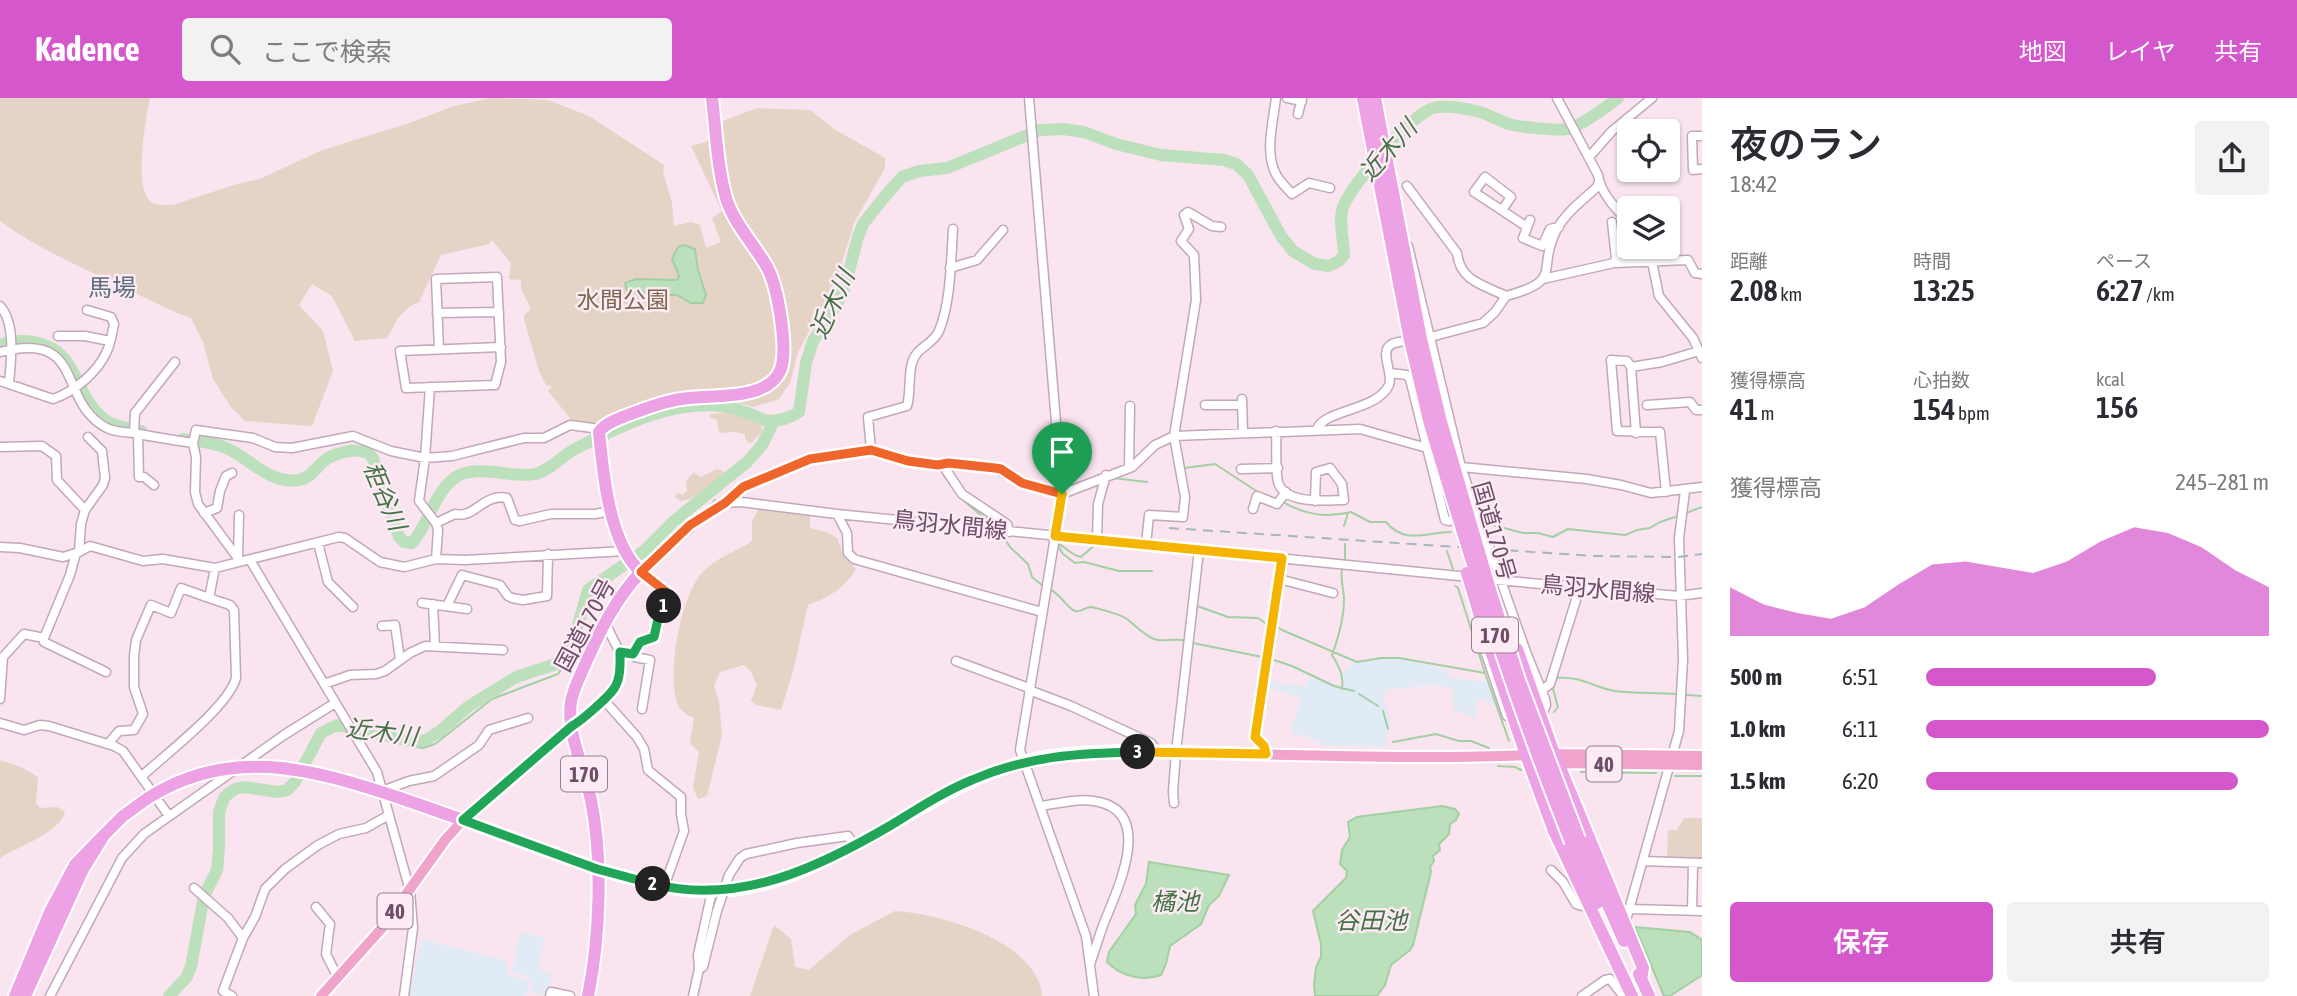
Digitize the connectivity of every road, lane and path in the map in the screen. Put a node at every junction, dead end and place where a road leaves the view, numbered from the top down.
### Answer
1 (712, 98) edge
2 (1029, 98) edge
3 (1276, 98) edge
4 (1287, 98) edge
5 (1363, 98) edge
6 (1652, 98) edge
7 (1302, 99) edge
8 (1558, 99) edge
9 (1373, 107) edge
10 (1298, 114) dead end
11 (1702, 136) edge
12 (1589, 157) junction
13 (1702, 169) edge
14 (1599, 182) junction
15 (1407, 186) dead end
16 (1330, 188) dead end
17 (1389, 208) junction
18 (1502, 210) junction
19 (1617, 210) edge
20 (1612, 222) dead end
21 (1221, 227) dead end
22 (1559, 227) junction
23 (953, 229) dead end
24 (1003, 230) dead end
25 (1653, 261) junction
26 (1615, 263) junction
27 (950, 268) junction
28 (1702, 274) edge
29 (1543, 279) junction
30 (1506, 296) junction
31 (0, 306) edge
32 (87, 310) dead end
33 (499, 312) junction
34 (437, 313) junction
35 (58, 336) dead end
36 (1420, 339) junction
37 (110, 341) junction
38 (501, 347) junction
39 (12, 349) junction
40 (439, 349) junction
41 (0, 352) edge
42 (1701, 355) edge
43 (175, 362) dead end
44 (1631, 367) junction
45 (1390, 373) junction
46 (4, 382) edge
47 (75, 387) junction
48 (430, 387) junction
49 (1205, 405) dead end
50 (1647, 405) dead end
51 (1130, 406) dead end
52 (1702, 410) edge
53 (1435, 423) junction
54 (1317, 429) junction
55 (599, 431) junction
56 (1276, 432) junction
57 (1243, 433) junction
58 (1636, 433) junction
59 (136, 434) junction
60 (1174, 436) junction
61 (88, 437) dead end
62 (194, 439) junction
63 (1446, 439) junction
64 (0, 447) edge
65 (1427, 448) junction
66 (871, 450) junction
67 (425, 458) junction
68 (942, 464) junction
69 (1461, 467) junction
70 (1129, 468) junction
71 (1278, 468) junction
72 (1241, 470) dead end
73 (232, 473) dead end
74 (1106, 475) junction
75 (154, 485) dead end
76 (1702, 487) edge
77 (1685, 491) junction
78 (1286, 492) junction
79 (1666, 492) junction
80 (1062, 494) junction
81 (1315, 500) junction
82 (725, 503) junction
83 (1253, 509) dead end
84 (85, 510) junction
85 (611, 511) junction
86 (1477, 512) junction
87 (204, 513) junction
88 (837, 514) junction
89 (239, 515) dead end
90 (1459, 521) junction
91 (436, 523) junction
92 (1009, 531) junction
93 (1055, 536) junction
94 (1097, 540) junction
95 (318, 543) junction
96 (1146, 545) junction
97 (0, 547) edge
98 (1199, 550) junction
99 (78, 553) junction
100 (626, 553) junction
101 (548, 554) junction
102 (1282, 558) junction
103 (250, 559) junction
104 (436, 559) junction
105 (239, 560) junction
106 (215, 568) junction
107 (639, 570) junction
108 (1462, 576) junction
109 (1279, 579) junction
110 (1500, 580) junction
111 (1580, 587) junction
112 (1333, 593) dead end
113 (1702, 593) edge
114 (1679, 596) junction
115 (209, 598) junction
116 (422, 603) dead end
117 (433, 604) junction
118 (353, 607) dead end
119 (447, 607) junction
120 (467, 609) dead end
121 (1042, 612) junction
122 (606, 621) junction
123 (382, 626) dead end
124 (44, 638) junction
125 (435, 646) junction
126 (503, 650) dead end
127 (620, 652) junction
128 (633, 654) junction
129 (400, 659) junction
130 (956, 661) dead end
131 (106, 672) dead end
132 (324, 684) junction
133 (1029, 689) junction
134 (1542, 690) junction
135 (0, 699) edge
136 (603, 699) junction
137 (335, 703) junction
138 (642, 709) dead end
139 (1541, 717) junction
140 (528, 718) dead end
141 (0, 723) edge
142 (572, 726) junction
143 (108, 744) junction
144 (1158, 752) junction
145 (1176, 752) junction
146 (1525, 753) junction
147 (1266, 754) junction
148 (1702, 756) edge
149 (1558, 759) junction
150 (1672, 760) junction
151 (1023, 762) junction
152 (1702, 765) edge
153 (142, 776) junction
154 (382, 792) junction
155 (1174, 803) dead end
156 (1040, 806) junction
157 (389, 815) junction
158 (170, 816) junction
159 (463, 820) junction
160 (104, 835) junction
161 (1575, 840) junction
162 (854, 845) junction
163 (1643, 862) junction
164 (1698, 863) edge
165 (597, 869) junction
166 (1551, 870) dead end
167 (664, 887) junction
168 (194, 888) dead end
169 (410, 891) junction
170 (712, 891) junction
171 (1588, 904) junction
172 (316, 907) dead end
173 (1630, 909) junction
174 (1692, 911) junction
175 (1702, 911) edge
176 (1625, 925) junction
177 (243, 938) junction
178 (1089, 967) junction
179 (699, 969) junction
180 (338, 978) junction
181 (1641, 979) junction
182 (1633, 994) edge
183 (15, 996) edge
184 (25, 996) edge
185 (50, 996) edge
186 (232, 996) edge
187 (321, 996) edge
188 (404, 996) edge
189 (550, 996) edge
190 (570, 996) edge
191 (588, 996) edge
192 (693, 996) edge
193 (1094, 996) edge
194 (1582, 996) edge
195 (1649, 996) edge

1 - 55 highway
2 - 80 street
3 - 16 street
4 - 7 street
5 - 9 highway, 国道170号 / 170
6 - 12 street
7 - 10 street
8 - 12 street
9 - 17 highway, 国道170号 / 170
11 - 13 street
12 - 14 street
14 - 19 street
14 - 22 street
15 - 30 street
17 - 36 highway, 国道170号 / 170
17 - 36 street
18 - 18 street
18 - 22 street
20 - 26 street
21 - 60 street
22 - 29 street
23 - 27 street
24 - 27 street
25 - 26 street
25 - 28 street
25 - 42 street
26 - 29 street
27 - 66 street
29 - 30 street
30 - 36 street
31 - 39 street
32 - 37 street
33 - 34 street
33 - 34 street
33 - 38 street
34 - 40 street
35 - 37 street
36 - 45 street
36 - 53 highway, 国道170号 / 170
36 - 69 street
37 - 47 street
38 - 40 street
38 - 48 street
39 - 41 street
39 - 46 street
39 - 47 street
40 - 48 street
42 - 44 street
43 - 59 street
44 - 58 street
44 - 58 street
45 - 54 street
45 - 65 street
46 - 47 street
47 - 59 street
48 - 67 street
49 - 57 street
50 - 52 street
51 - 70 street
53 - 63 highway, 国道170号 / 170, bridge
53 - 90 highway, 国道170号 / 170, bridge
54 - 56 street
54 - 65 street
55 - 67 street
55 - 85 highway, 国道170号
56 - 57 street
56 - 71 street
57 - 60 street
58 - 79 street
59 - 62 street
59 - 75 street
60 - 70 street
60 - 96 street
61 - 84 street
62 - 67 street
62 - 87 street
63 - 139 highway, bridge
63 - 161 highway, 国道170号 / 170, bridge
64 - 84 street
65 - 86 street
66 - 68 street
66 - 82 street
67 - 91 street
68 - 80 street
68 - 92 street
69 - 79 street
69 - 86 street
70 - 74 street
71 - 72 street
71 - 78 street
73 - 87 street
74 - 80 street
74 - 94 street
76 - 77 street
77 - 79 street
77 - 114 street
78 - 81 street
78 - 83 street
80 - 93 street
81 - 81 street
82 - 88 street, 鳥羽水間線
82 - 107 street
84 - 99 street
85 - 91 street
85 - 100 highway, 国道170号
86 - 110 street
87 - 105 street
88 - 92 street, 鳥羽水間線
88 - 121 street
89 - 105 street
90 - 146 highway, bridge
90 - 161 highway, 国道170号 / 170, bridge
91 - 104 street
92 - 93 street, 鳥羽水間線
93 - 94 street, 鳥羽水間線
93 - 121 street
94 - 96 street, 鳥羽水間線
95 - 103 street
95 - 104 street
95 - 118 street
96 - 98 street, 鳥羽水間線
97 - 99 street
98 - 102 street, 鳥羽水間線
98 - 145 street
99 - 106 street
99 - 124 street
100 - 101 street
100 - 107 highway, 国道170号
101 - 104 street
101 - 119 street
102 - 108 street, 鳥羽水間線
102 - 109 street
103 - 105 street
103 - 132 street
105 - 106 street
106 - 115 street
107 - 122 highway, 国道170号 / 170
107 - 128 street
108 - 110 street, 鳥羽水間線
108 - 146 street
109 - 112 street
109 - 147 street
110 - 111 street, 鳥羽水間線
110 - 134 street
111 - 114 street, 鳥羽水間線
111 - 134 street
113 - 114 street, 鳥羽水間線
114 - 150 street
115 - 143 street
115 - 153 street
116 - 117 street
117 - 119 street
117 - 125 street
119 - 120 street
121 - 133 street
122 - 127 street
122 - 142 highway, 国道170号 / 170
123 - 129 street
124 - 131 street
124 - 135 street
125 - 126 street
125 - 129 street
127 - 128 street
127 - 136 street
128 - 138 street
129 - 132 street
130 - 133 street
132 - 137 street
133 - 144 street
133 - 151 street
134 - 139 street
136 - 142 street
136 - 167 street
137 - 154 street
137 - 158 street
139 - 149 highway
140 - 154 street
141 - 143 street
142 - 159 street
142 - 165 highway, 国道170号 / 170
143 - 153 street
144 - 145 main road, 40
144 - 151 main road, 40
145 - 147 main road, 40
145 - 155 street
146 - 147 main road, 40
146 - 149 main road, 40
146 - 171 highway
148 - 150 main road, 40
149 - 150 main road, 40
149 - 176 highway
150 - 152 main road, 40
150 - 163 street
151 - 156 street
151 - 162 main road, 40
153 - 158 street
154 - 157 street
156 - 178 street
156 - 178 street
157 - 169 street
157 - 177 street
158 - 185 street
159 - 160 highway, bridge
159 - 165 main road, 40
159 - 169 main road, 40
160 - 183 highway
160 - 184 highway
161 - 181 highway, 国道170号 / 170
161 - 182 highway, 国道170号 / 170
162 - 170 main road, 40
162 - 179 street, bridge
163 - 164 street
163 - 173 street
164 - 174 street
165 - 167 main road, 40
165 - 191 highway, 国道170号 / 170
166 - 171 street
167 - 170 main road, 40
168 - 177 street
169 - 180 main road, 40
169 - 188 street
170 - 179 street
171 - 182 highway
172 - 180 street
173 - 174 street
173 - 176 street
174 - 175 street
176 - 181 highway
177 - 186 street
178 - 193 street
179 - 192 street
180 - 187 main road, 40
181 - 195 highway, 国道170号 / 170
182 - 194 street
189 - 190 street

